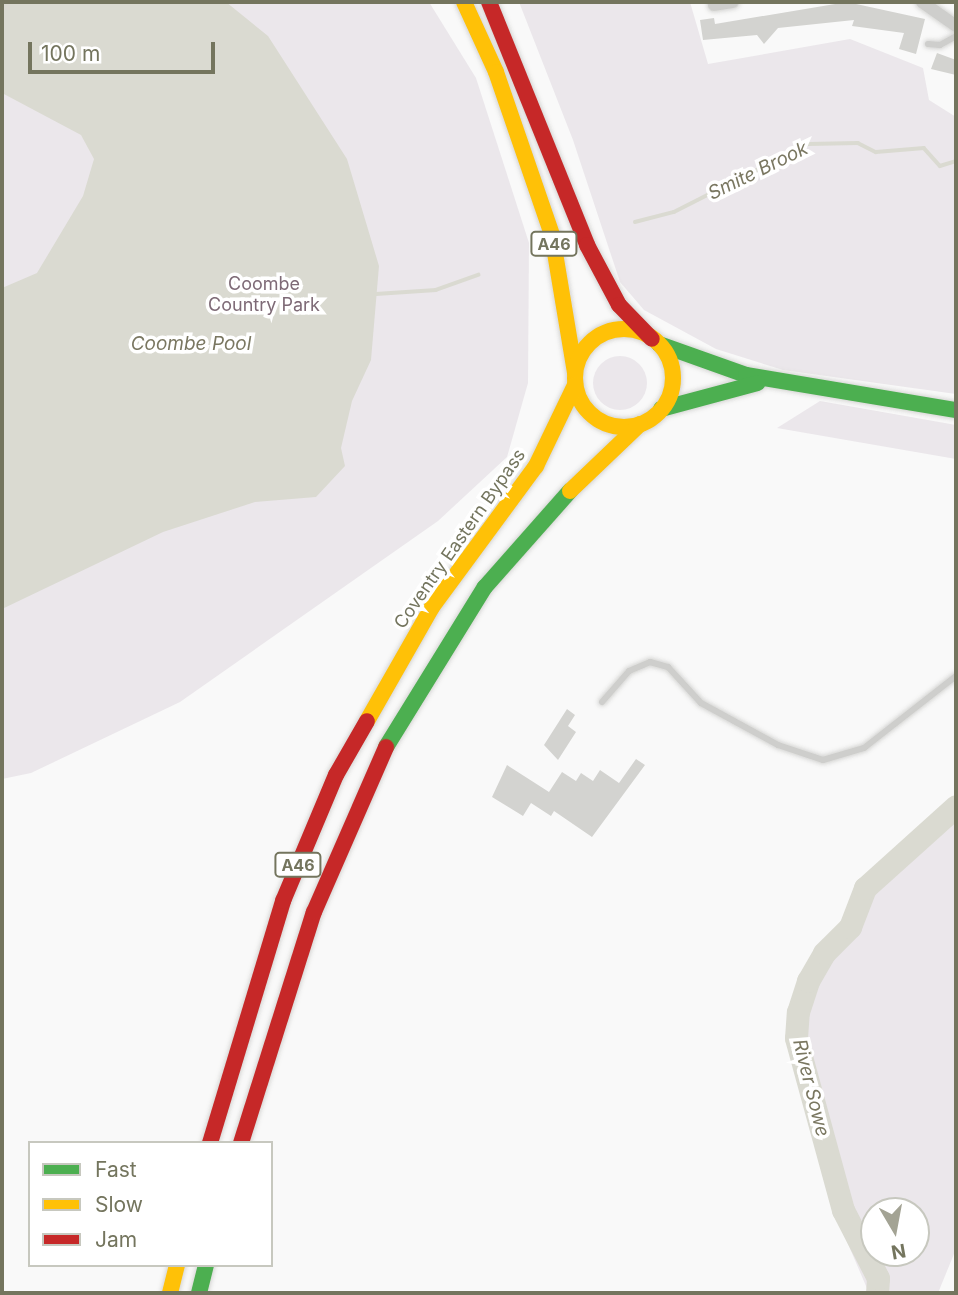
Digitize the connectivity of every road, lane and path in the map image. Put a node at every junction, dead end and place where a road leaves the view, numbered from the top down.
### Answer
1 (464, 2) edge
2 (489, 2) edge
3 (733, 2) edge
4 (922, 2) edge
5 (714, 5) dead end
6 (954, 19) edge
7 (956, 36) edge
8 (928, 44) dead end
9 (656, 341) junction
10 (575, 379) junction
11 (779, 382) junction
12 (661, 409) junction
13 (956, 410) edge
14 (640, 424) junction
15 (956, 676) edge
16 (602, 702) dead end
17 (211, 1141) edge
18 (242, 1141) edge
19 (176, 1267) edge
20 (206, 1267) edge
21 (170, 1293) edge
22 (199, 1293) edge

1 - 10 main road, A46
2 - 9 main road, A46
3 - 5 street
4 - 6 street
7 - 8 lane
9 - 10 main road
9 - 11 main road
9 - 12 main road
10 - 14 main road
10 - 17 main road, Coventry Eastern Bypass / A46
11 - 12 main road
11 - 13 main road
12 - 14 main road
14 - 18 main road, A46
15 - 16 lane
19 - 21 main road
20 - 22 main road

